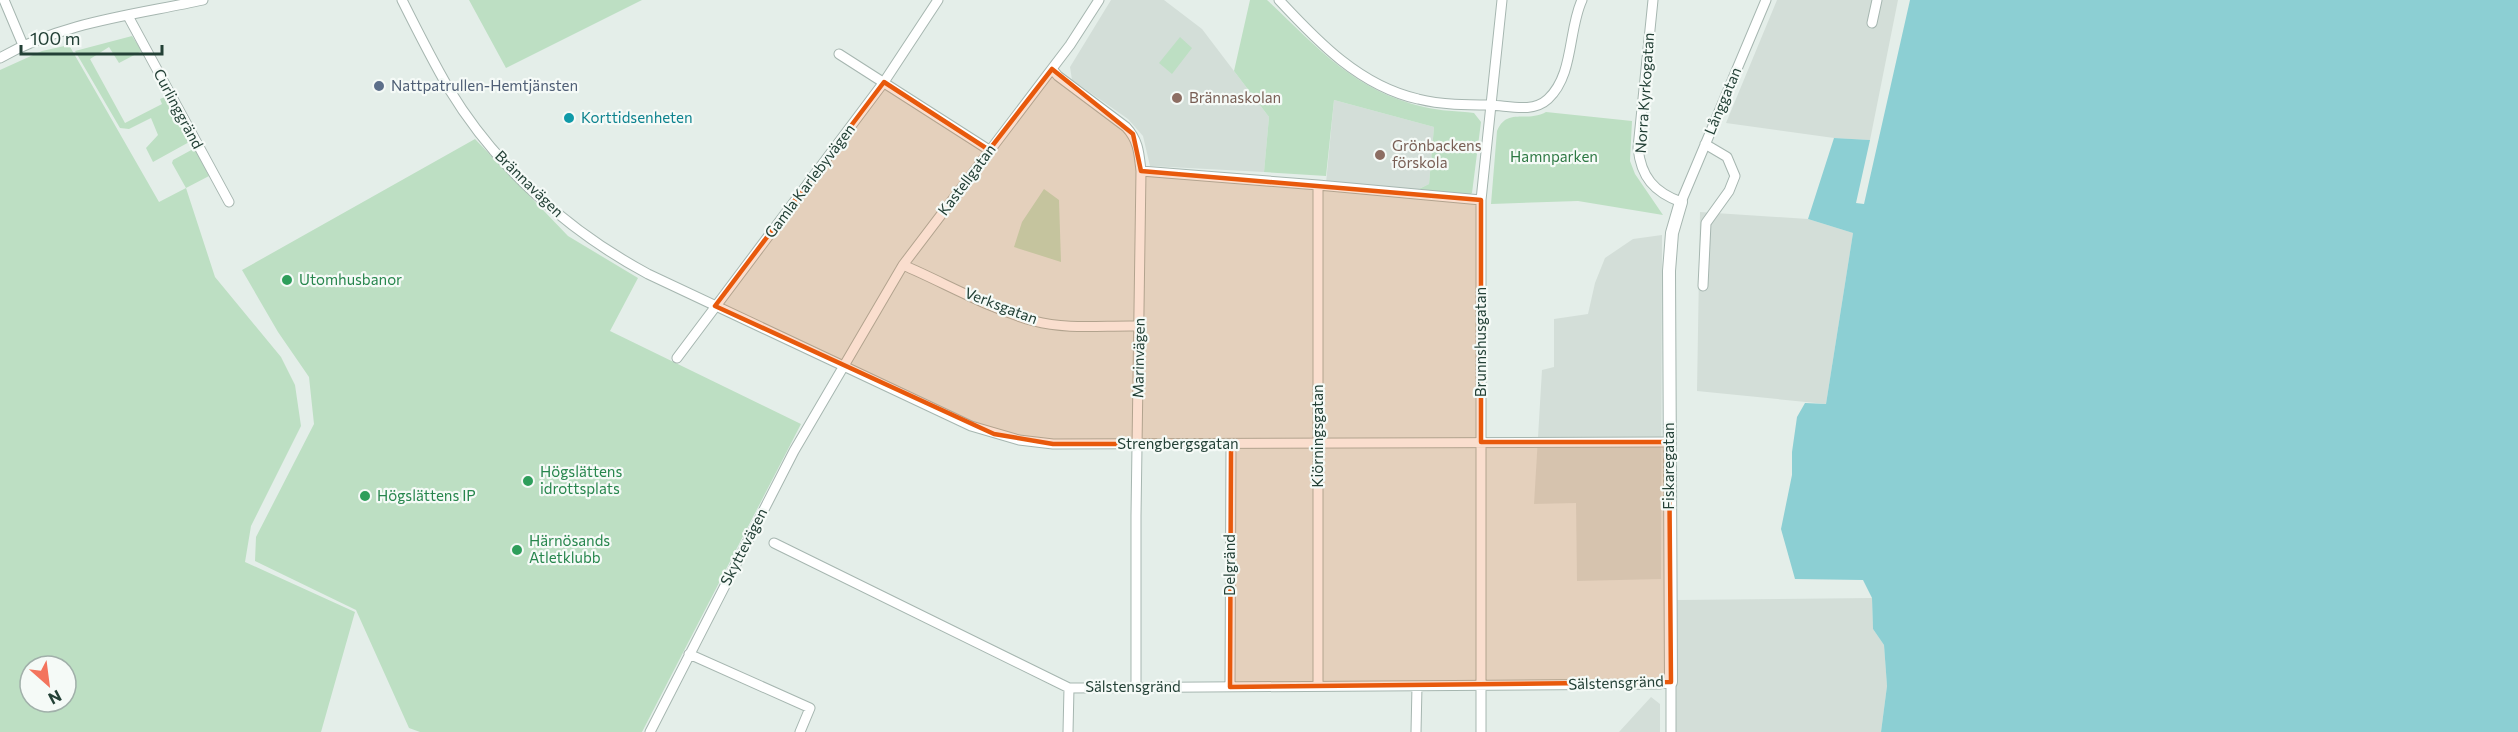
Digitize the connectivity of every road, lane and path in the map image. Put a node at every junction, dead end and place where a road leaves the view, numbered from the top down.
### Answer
1 (4, 0) edge
2 (203, 0) edge
3 (402, 0) edge
4 (938, 0) edge
5 (1099, 0) edge
6 (1279, 0) edge
7 (1502, 0) edge
8 (1582, 0) edge
9 (1653, 0) edge
10 (1766, 0) edge
11 (1878, 0) edge
12 (128, 16) junction
13 (1872, 23) dead end
14 (23, 45) junction
15 (839, 54) dead end
16 (0, 58) edge
17 (1052, 69) junction
18 (884, 82) junction
19 (1491, 105) junction
20 (1705, 144) junction
21 (989, 150) junction
22 (1141, 171) junction
23 (1318, 187) junction
24 (1481, 200) junction
25 (229, 202) dead end
26 (1681, 202) junction
27 (903, 264) junction
28 (1703, 286) dead end
29 (715, 306) junction
30 (1139, 326) junction
31 (677, 358) dead end
32 (842, 365) junction
33 (1481, 442) junction
34 (1669, 442) junction
35 (1137, 444) junction
36 (1231, 444) junction
37 (1318, 444) junction
38 (774, 543) dead end
39 (690, 654) junction
40 (1671, 682) junction
41 (1481, 684) junction
42 (1318, 685) junction
43 (1416, 686) junction
44 (1136, 687) junction
45 (1230, 687) junction
46 (1070, 688) junction
47 (650, 732) edge
48 (800, 732) edge
49 (1068, 732) edge
50 (1416, 732) edge
51 (1481, 732) edge
52 (1671, 732) edge

1 - 14 street
2 - 12 street
3 - 29 street, Brännavägen
4 - 18 street, Gamla Karlebyvägen
5 - 17 street, Kastellgatan
6 - 19 street
7 - 19 street, Brunnshusgatan
8 - 19 street
9 - 26 street, Norra Kyrkogatan
10 - 20 street, Långgatan
11 - 13 street
12 - 14 street
12 - 25 street, Curlinggränd
14 - 16 street
15 - 18 street
17 - 21 street, Kastellgatan
17 - 22 street, Marinvägen
18 - 21 street
18 - 29 street, Gamla Karlebyvägen
19 - 24 street, Brunnshusgatan
20 - 26 street, Långgatan
20 - 28 street
21 - 27 street, Kastellgatan
22 - 23 street
22 - 30 street, Marinvägen
23 - 24 street
23 - 37 street, Kiörningsgatan
24 - 33 street, Brunnshusgatan
26 - 34 street, Fiskaregatan
27 - 30 street, Verksgatan
27 - 32 street, Kastellgatan
29 - 31 street, Gamla Karlebyvägen
29 - 32 street, Strengbergsgatan
30 - 35 street, Marinvägen
32 - 35 street, Strengbergsgatan
32 - 39 street, Skyttevägen
33 - 34 street, Strengbergsgatan
33 - 37 street, Strengbergsgatan
33 - 41 street, Brunnshusgatan
34 - 40 street, Fiskaregatan
35 - 36 street, Strengbergsgatan
35 - 44 street, Marinvägen
36 - 37 street, Strengbergsgatan
36 - 45 street, Delgränd
37 - 42 street, Kiörningsgatan
38 - 46 street, Sälstensgränd
39 - 47 street, Skyttevägen
39 - 48 street
40 - 41 street, Sälstensgränd
40 - 52 street, Fiskaregatan
41 - 43 street, Sälstensgränd
41 - 51 street, Brunnshusgatan
42 - 43 street, Sälstensgränd
42 - 45 street, Sälstensgränd
43 - 50 street
44 - 45 street, Sälstensgränd
44 - 46 street, Sälstensgränd
46 - 49 street

